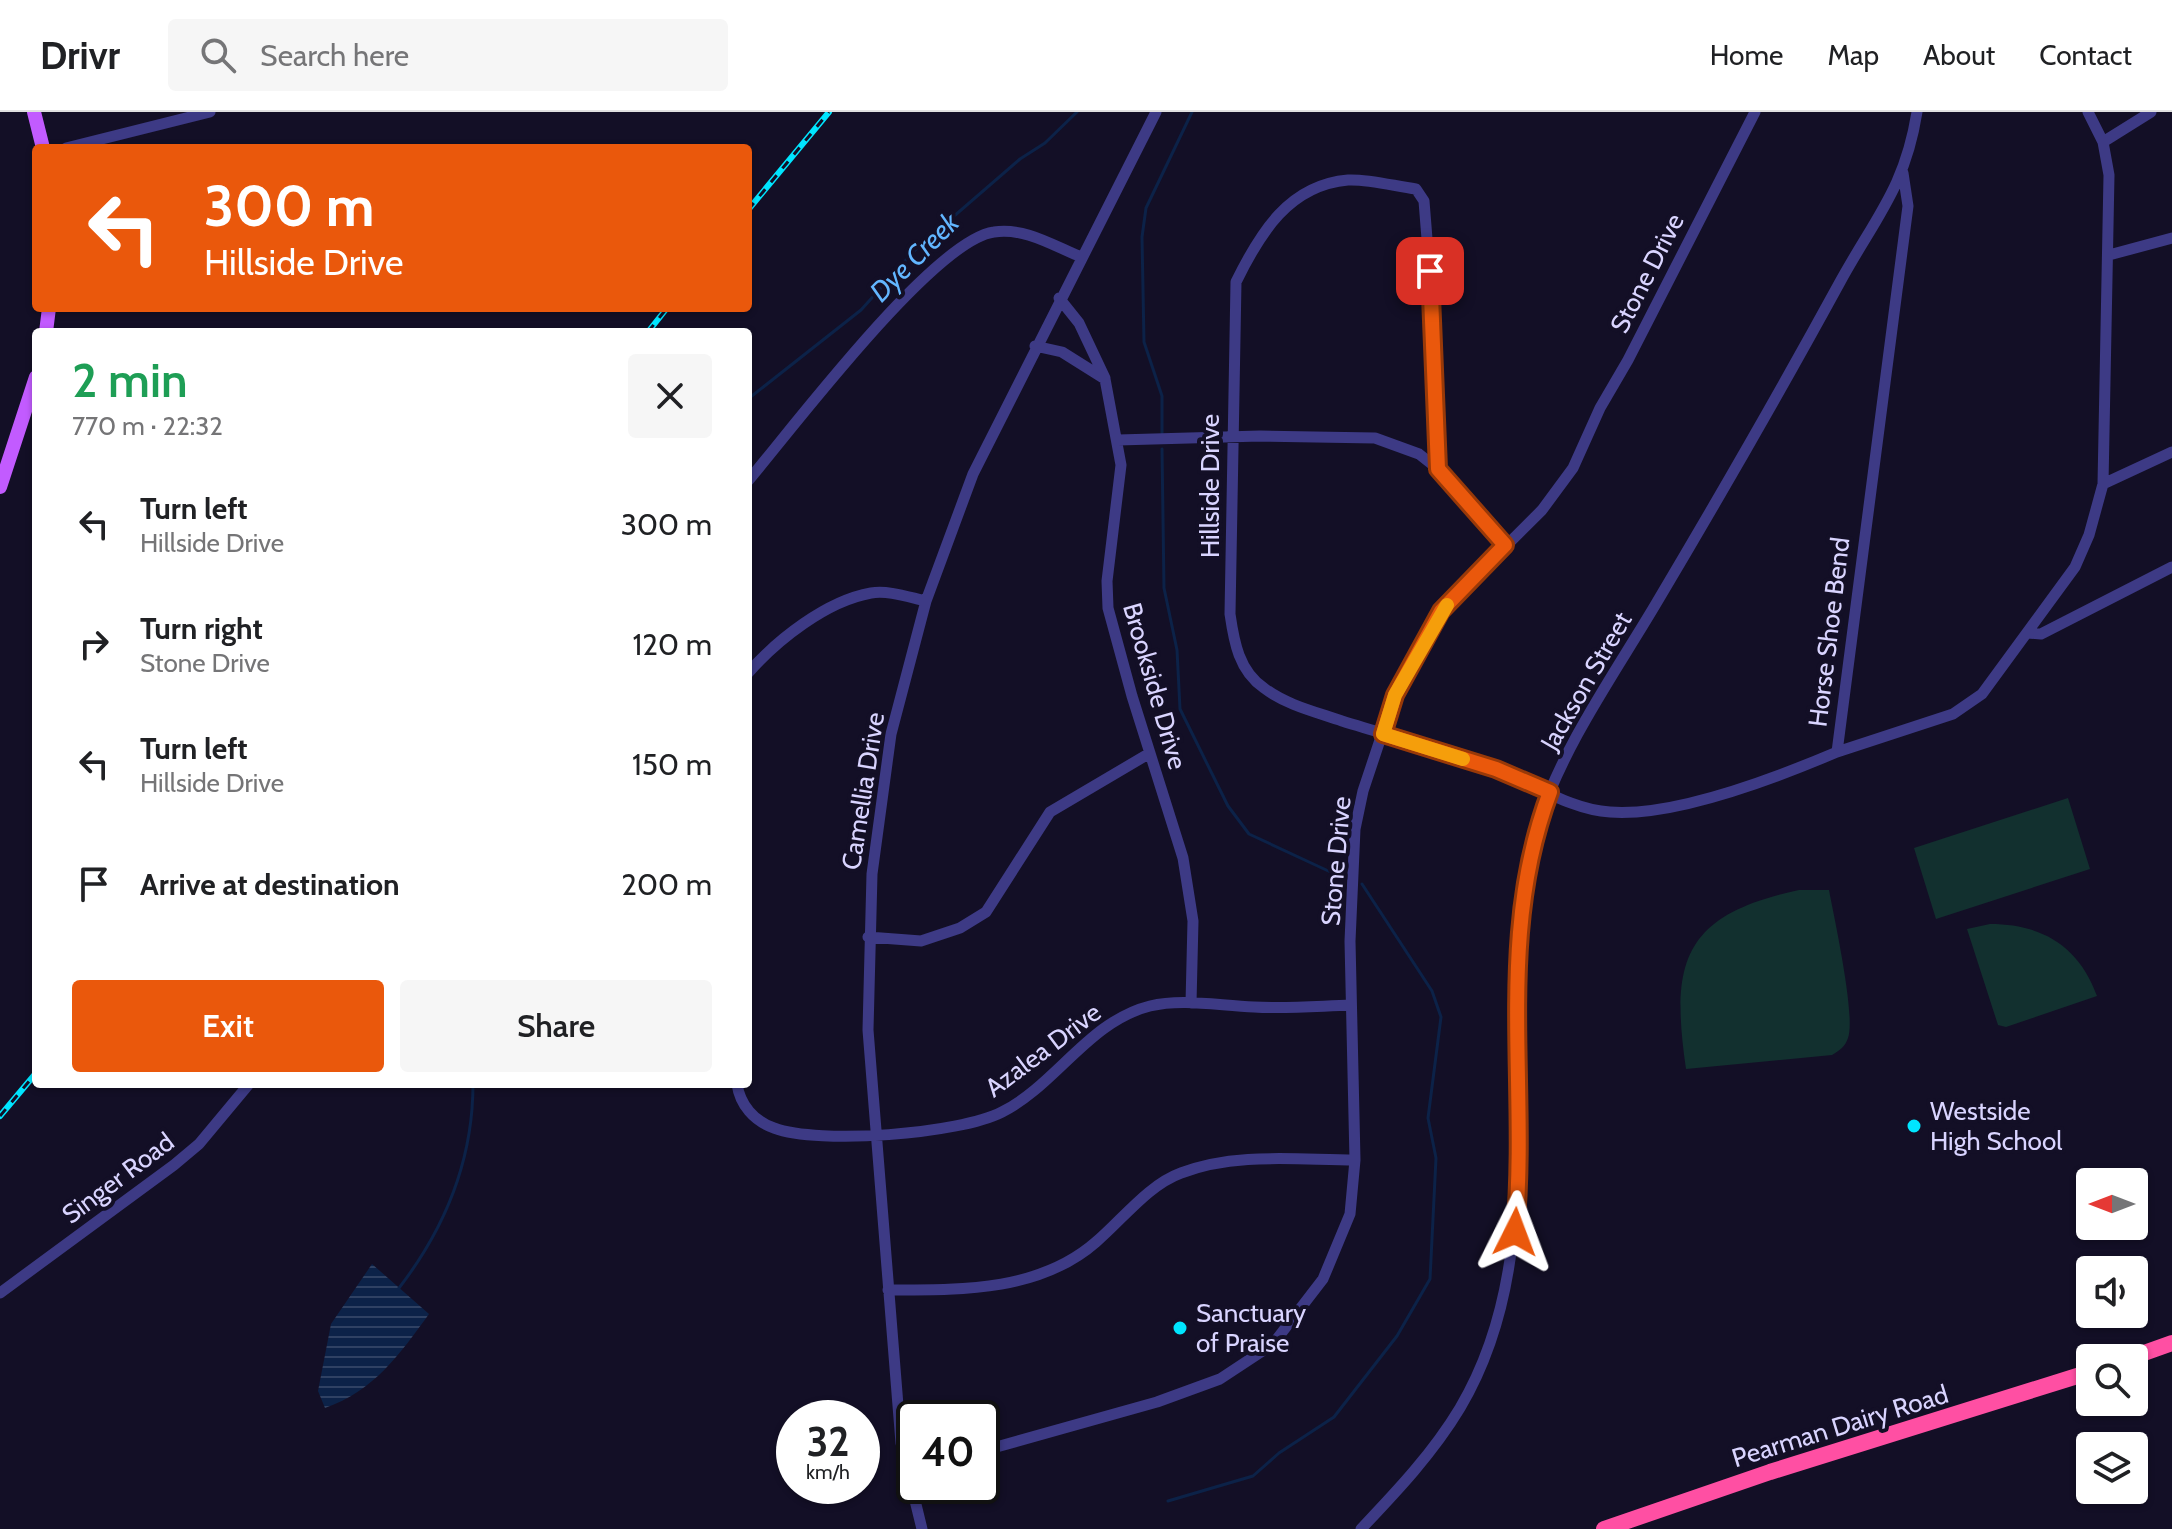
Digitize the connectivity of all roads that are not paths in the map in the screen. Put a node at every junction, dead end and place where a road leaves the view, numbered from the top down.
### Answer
1 (34, 112) edge
2 (210, 112) edge
3 (1156, 112) edge
4 (1755, 112) edge
5 (1917, 112) edge
6 (2088, 112) edge
7 (2151, 112) edge
8 (2103, 142) junction
9 (42, 144) edge
10 (82, 144) edge
11 (1903, 173) junction
12 (2172, 238) edge
13 (2109, 255) junction
14 (1081, 257) junction
15 (1059, 298) junction
16 (1035, 346) junction
17 (1105, 379) junction
18 (32, 389) edge
19 (1233, 439) junction
20 (1118, 440) junction
21 (2172, 452) edge
22 (1438, 469) junction
23 (752, 476) edge
24 (2103, 484) junction
25 (0, 487) edge
26 (1505, 545) junction
27 (2172, 567) edge
28 (926, 601) junction
29 (2027, 633) junction
30 (752, 668) edge
31 (1383, 734) junction
32 (1837, 752) junction
33 (1150, 753) junction
34 (1550, 792) junction
35 (868, 937) junction
36 (1191, 1003) junction
37 (1351, 1005) junction
38 (246, 1088) edge
39 (737, 1088) edge
40 (876, 1134) junction
41 (1355, 1160) junction
42 (888, 1290) junction
43 (0, 1293) edge
44 (2172, 1343) edge
45 (2148, 1352) edge
46 (2076, 1376) edge
47 (896, 1400) edge
48 (1000, 1446) edge
49 (917, 1504) edge
50 (1614, 1527) edge
51 (922, 1529) edge
52 (1361, 1529) edge

1 - 9 main road
2 - 10 street
3 - 14 street, Camellia Drive
4 - 26 street, Stone Drive
5 - 11 street, Jackson Street
6 - 8 street, Horse Shoe Bend
7 - 8 street
8 - 13 street, Horse Shoe Bend
11 - 32 street, Horse Shoe Bend
11 - 34 street, Jackson Street
12 - 13 street
13 - 24 street, Horse Shoe Bend
14 - 15 street, Camellia Drive
14 - 23 street
15 - 16 street, Camellia Drive
15 - 17 street, Brookside Drive
16 - 17 street
16 - 28 street, Camellia Drive
17 - 20 street, Brookside Drive
18 - 25 main road
19 - 20 street
19 - 22 street
19 - 22 street, Hillside Drive
19 - 31 street, Hillside Drive
20 - 33 street, Brookside Drive
21 - 24 street
22 - 26 street
24 - 29 street, Horse Shoe Bend
26 - 31 street, Stone Drive
27 - 29 street
28 - 30 street
28 - 35 street, Camellia Drive
29 - 32 street, Horse Shoe Bend
31 - 34 street, Hillside Drive
31 - 37 street, Stone Drive
32 - 34 street, Hillside Drive
33 - 35 street
33 - 36 street, Brookside Drive
34 - 52 street, Jackson Street
35 - 40 street, Camellia Drive
36 - 37 street, Azalea Drive
36 - 40 street, Azalea Drive
37 - 41 street, Stone Drive
38 - 43 street, Singer Road
39 - 40 street, Azalea Drive
40 - 42 street, Camellia Drive
41 - 42 street
41 - 48 street, Stone Drive
42 - 47 street, Camellia Drive
44 - 45 highway
46 - 50 highway, Pearman Dairy Road
49 - 51 street, Camellia Drive

